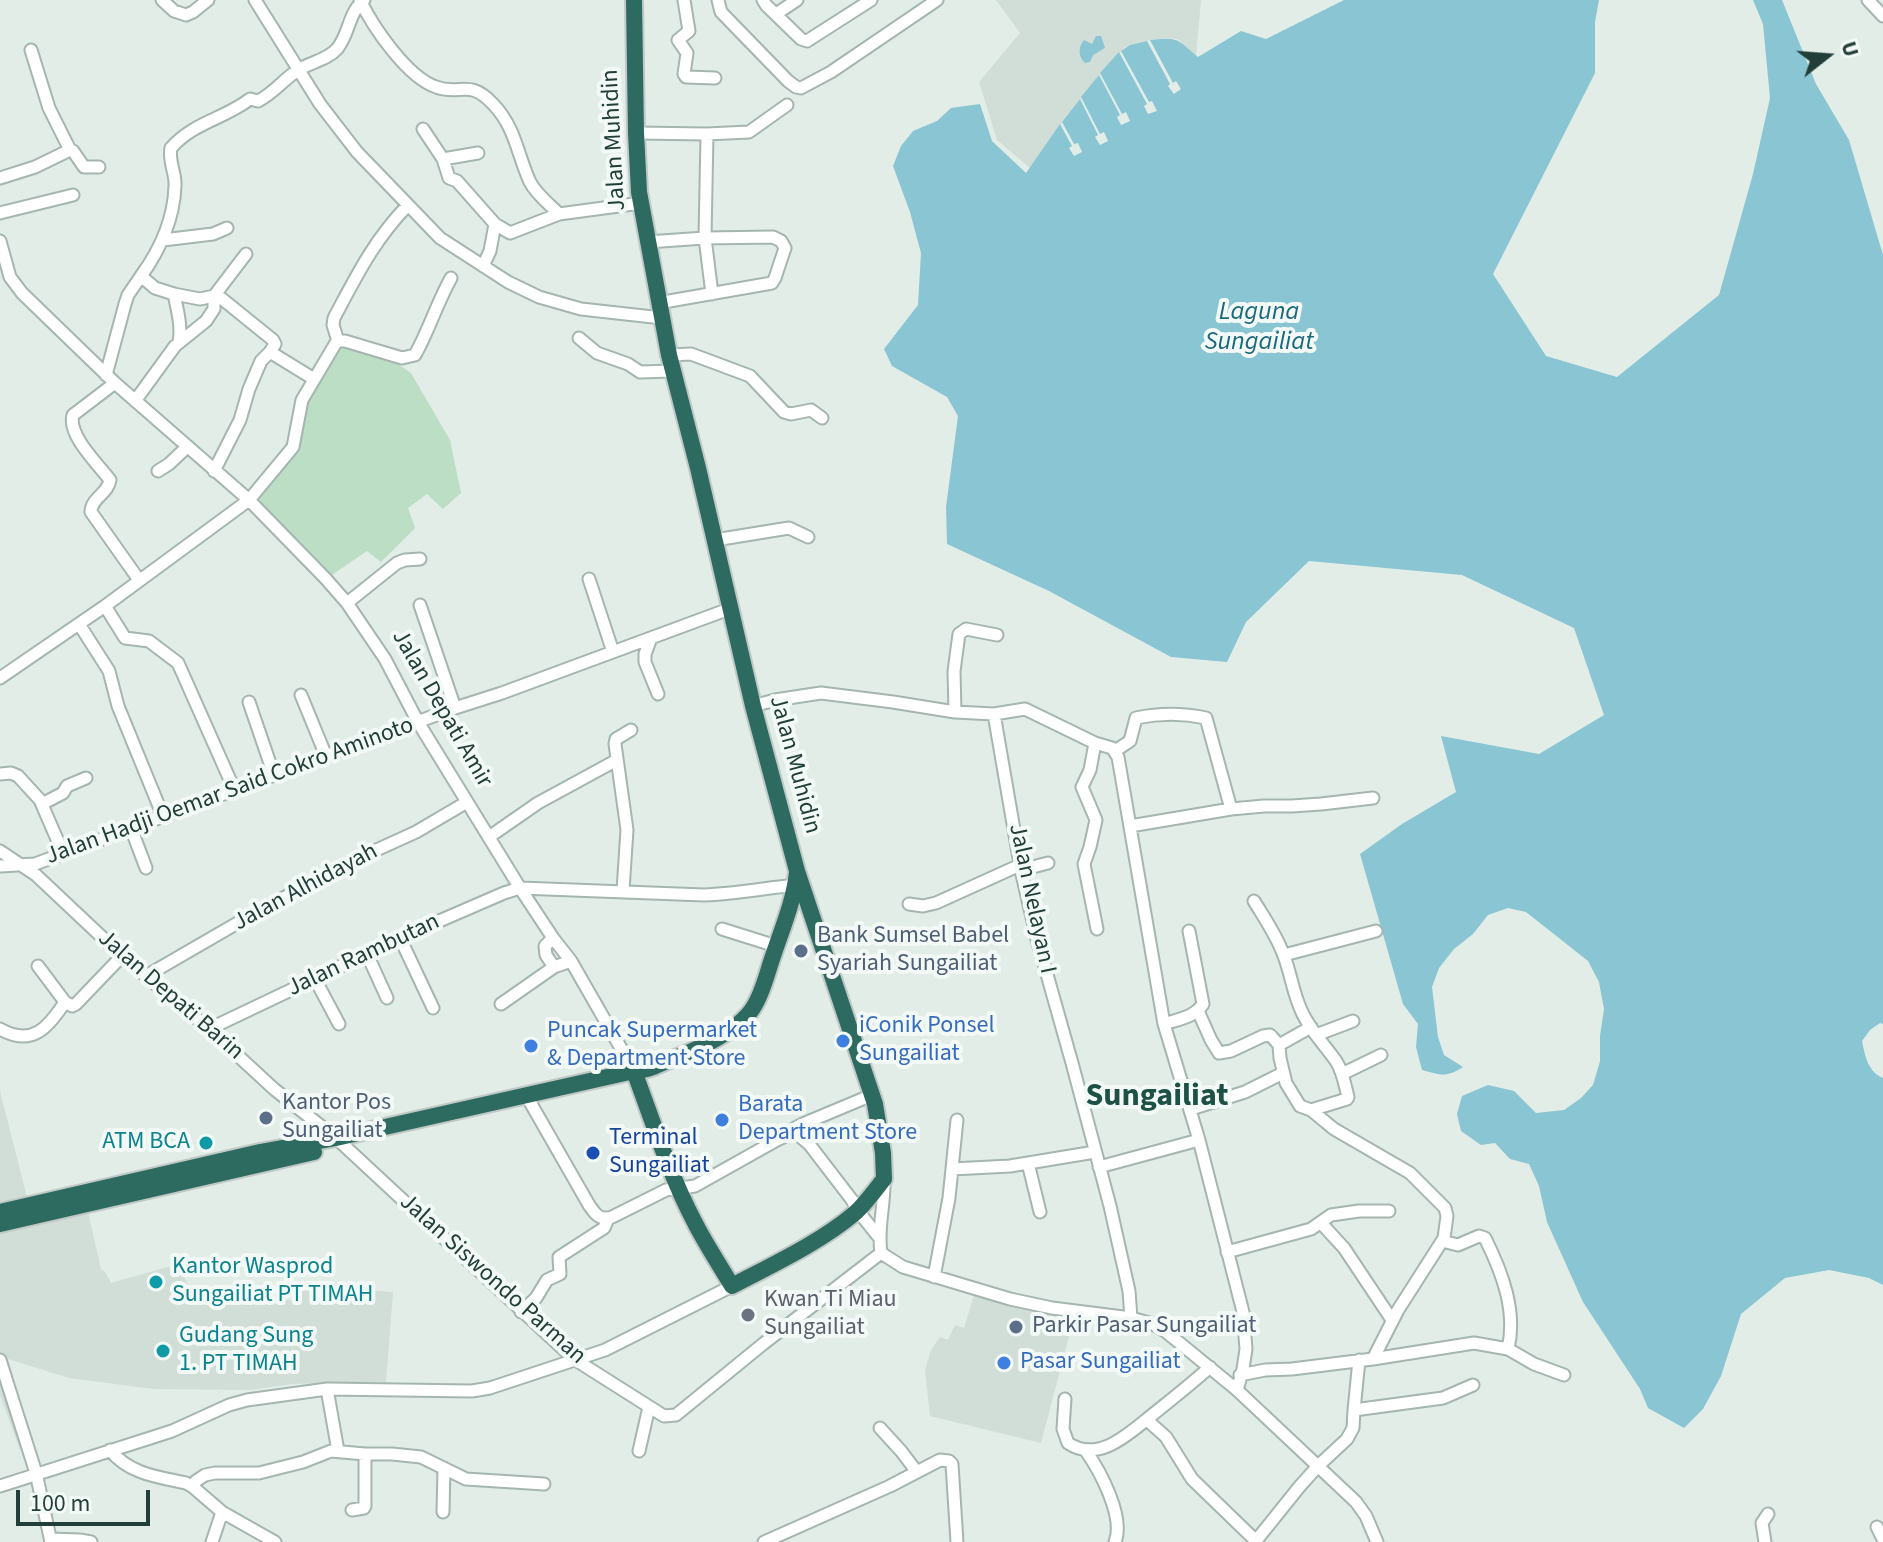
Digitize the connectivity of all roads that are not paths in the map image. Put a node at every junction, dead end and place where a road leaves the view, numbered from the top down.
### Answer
1 (162, 0) edge
2 (208, 0) edge
3 (255, 0) edge
4 (634, 0) edge
5 (684, 0) edge
6 (718, 0) edge
7 (763, 0) edge
8 (797, 0) edge
9 (871, 0) edge
10 (937, 0) edge
11 (1868, 0) edge
12 (361, 1) edge
13 (1882, 12) edge
14 (776, 14) junction
15 (31, 50) dead end
16 (298, 70) junction
17 (715, 78) dead end
18 (787, 105) dead end
19 (423, 129) dead end
20 (636, 133) junction
21 (707, 134) junction
22 (70, 150) junction
23 (478, 153) dead end
24 (443, 159) junction
25 (99, 167) dead end
26 (0, 178) edge
27 (73, 195) dead end
28 (641, 203) junction
29 (408, 205) junction
30 (0, 213) edge
31 (559, 214) junction
32 (495, 224) junction
33 (227, 228) dead end
34 (705, 238) junction
35 (163, 240) junction
36 (0, 241) edge
37 (647, 242) junction
38 (246, 254) dead end
39 (483, 266) junction
40 (5, 276) edge
41 (141, 276) junction
42 (451, 278) dead end
43 (174, 294) junction
44 (712, 294) junction
45 (214, 296) junction
46 (659, 316) junction
47 (579, 338) dead end
48 (338, 341) junction
49 (179, 342) junction
50 (270, 352) junction
51 (670, 359) junction
52 (111, 379) junction
53 (314, 379) junction
54 (135, 401) junction
55 (822, 418) dead end
56 (187, 447) junction
57 (158, 471) dead end
58 (214, 471) junction
59 (249, 500) junction
60 (808, 537) dead end
61 (715, 540) junction
62 (420, 559) dead end
63 (589, 579) dead end
64 (139, 580) junction
65 (347, 603) junction
66 (420, 605) dead end
67 (105, 606) junction
68 (729, 609) junction
69 (79, 624) junction
70 (997, 635) dead end
71 (651, 638) junction
72 (613, 652) junction
73 (0, 678) edge
74 (658, 694) dead end
75 (301, 695) dead end
76 (249, 702) dead end
77 (753, 706) junction
78 (455, 708) junction
79 (955, 712) junction
80 (994, 714) junction
81 (418, 722) junction
82 (631, 730) dead end
83 (1095, 743) junction
84 (1115, 751) junction
85 (326, 756) junction
86 (617, 760) junction
87 (0, 774) edge
88 (274, 775) junction
89 (86, 778) dead end
90 (234, 789) junction
91 (1373, 798) dead end
92 (467, 802) junction
93 (42, 804) junction
94 (1231, 809) junction
95 (163, 816) junction
96 (1130, 826) junction
97 (131, 828) junction
98 (489, 837) junction
99 (0, 851) edge
100 (63, 853) junction
101 (1048, 863) dead end
102 (20, 864) junction
103 (0, 866) edge
104 (1020, 867) junction
105 (146, 868) dead end
106 (796, 878) junction
107 (520, 888) junction
108 (623, 890) junction
109 (1254, 901) dead end
110 (909, 904) dead end
111 (814, 920) junction
112 (784, 924) junction
113 (722, 929) dead end
114 (1097, 929) dead end
115 (1189, 931) dead end
116 (1376, 931) dead end
117 (400, 938) junction
118 (553, 938) junction
119 (776, 946) junction
120 (367, 954) junction
121 (1284, 955) junction
122 (122, 956) junction
123 (571, 961) junction
124 (38, 966) dead end
125 (554, 967) junction
126 (146, 976) junction
127 (315, 979) junction
128 (387, 998) dead end
129 (65, 1002) junction
130 (501, 1004) dead end
131 (433, 1008) dead end
132 (1198, 1011) junction
133 (1353, 1021) dead end
134 (339, 1024) dead end
135 (1164, 1024) junction
136 (0, 1029) edge
137 (209, 1029) junction
138 (1313, 1031) junction
139 (1279, 1045) junction
140 (1381, 1055) dead end
141 (1283, 1073) junction
142 (639, 1074) junction
143 (1342, 1074) junction
144 (872, 1095) junction
145 (530, 1102) junction
146 (1191, 1109) junction
147 (1311, 1110) junction
148 (957, 1120) dead end
149 (792, 1133) junction
150 (1199, 1140) junction
151 (340, 1142) junction
152 (1095, 1152) junction
153 (1028, 1163) junction
154 (1099, 1167) junction
155 (952, 1169) junction
156 (884, 1179) junction
157 (678, 1187) junction
158 (858, 1211) junction
159 (1389, 1211) dead end
160 (0, 1212) edge
161 (1040, 1212) dead end
162 (608, 1219) junction
163 (1321, 1223) junction
164 (0, 1224) edge
165 (878, 1236) junction
166 (1443, 1236) junction
167 (1227, 1252) junction
168 (881, 1253) junction
169 (934, 1277) junction
170 (732, 1286) junction
171 (1130, 1308) junction
172 (521, 1312) junction
173 (1392, 1320) junction
174 (1508, 1349) junction
175 (574, 1359) junction
176 (1373, 1359) junction
177 (0, 1360) edge
178 (1359, 1360) junction
179 (1210, 1367) junction
180 (1240, 1375) junction
181 (1564, 1375) dead end
182 (1473, 1385) dead end
183 (327, 1389) junction
184 (1237, 1390) junction
185 (1065, 1399) dead end
186 (649, 1407) junction
187 (1354, 1410) junction
188 (1147, 1420) junction
189 (880, 1428) dead end
190 (110, 1450) junction
191 (338, 1451) junction
192 (639, 1451) dead end
193 (1086, 1451) junction
194 (365, 1454) junction
195 (1318, 1466) junction
196 (444, 1468) junction
197 (917, 1472) junction
198 (36, 1473) junction
199 (544, 1484) dead end
200 (0, 1486) edge
201 (193, 1487) junction
202 (352, 1510) dead end
203 (222, 1512) junction
204 (443, 1512) dead end
205 (1768, 1514) dead end
206 (1877, 1527) dead end
207 (1883, 1539) edge
208 (51, 1540) edge
209 (1256, 1541) edge
210 (91, 1542) edge
211 (212, 1542) edge
212 (275, 1542) edge
213 (764, 1542) edge
214 (957, 1542) edge
215 (1115, 1542) edge
216 (1377, 1542) edge
217 (1765, 1542) edge

1 - 2 street
3 - 16 street
4 - 20 highway, Jalan Muhidin
5 - 17 street
6 - 10 street
7 - 14 street
8 - 14 street
9 - 14 street
11 - 13 street
12 - 16 street
12 - 31 street
15 - 22 street
16 - 29 street
16 - 35 street
18 - 21 street
19 - 24 street
20 - 21 street
20 - 28 highway, Jalan Muhidin
21 - 34 street
22 - 25 street
22 - 26 street
23 - 24 street
24 - 32 street
27 - 30 street
28 - 31 street
28 - 37 highway, Jalan Muhidin
29 - 39 street
29 - 48 street
31 - 32 street
32 - 39 street
33 - 35 street
34 - 37 street
34 - 44 street
34 - 44 street
35 - 41 street
36 - 40 street, Jalan Depati Amir
37 - 46 highway, Jalan Muhidin
38 - 45 street
39 - 46 street
40 - 52 street, Jalan Depati Amir
41 - 43 street
41 - 52 street
42 - 48 street
43 - 45 street
43 - 49 street
44 - 46 street
45 - 49 street
45 - 50 street
46 - 51 highway, Jalan Muhidin
47 - 51 street
48 - 53 street
49 - 54 street
50 - 53 street
50 - 58 street
51 - 55 street
51 - 61 highway, Jalan Muhidin
52 - 54 street, Jalan Depati Amir
52 - 64 street
53 - 59 street
54 - 56 street, Jalan Depati Amir
56 - 57 street
56 - 58 street, Jalan Depati Amir
58 - 59 street, Jalan Depati Amir
59 - 64 street
59 - 65 street, Jalan Depati Amir
60 - 61 street
61 - 68 highway, Jalan Muhidin
62 - 65 street
63 - 72 street
64 - 67 street
65 - 81 street, Jalan Depati Amir
66 - 78 street
67 - 69 street
67 - 90 street
68 - 71 street, Jalan Hadji Oemar Said Cokro Aminoto
68 - 77 highway, Jalan Muhidin
69 - 73 street
69 - 95 street
70 - 79 street
71 - 72 street, Jalan Hadji Oemar Said Cokro Aminoto
71 - 74 street
72 - 78 street, Jalan Hadji Oemar Said Cokro Aminoto
75 - 85 street
76 - 88 street
77 - 79 street
77 - 106 highway, Jalan Muhidin
78 - 81 street, Jalan Hadji Oemar Said Cokro Aminoto
79 - 80 street
80 - 83 street
80 - 104 street, Jalan Nelayan I
81 - 85 street, Jalan Hadji Oemar Said Cokro Aminoto
81 - 92 street, Jalan Depati Amir
82 - 86 street
83 - 84 street
83 - 114 street
84 - 94 street
84 - 96 street
85 - 88 street, Jalan Hadji Oemar Said Cokro Aminoto
86 - 98 street
86 - 108 street
87 - 93 street
88 - 90 street, Jalan Hadji Oemar Said Cokro Aminoto
89 - 93 street
90 - 95 street, Jalan Hadji Oemar Said Cokro Aminoto
91 - 94 street
92 - 98 street, Jalan Depati Amir
92 - 126 street, Jalan Alhidayah
93 - 100 street
94 - 96 street
95 - 97 street, Jalan Hadji Oemar Said Cokro Aminoto
96 - 135 street
97 - 100 street, Jalan Hadji Oemar Said Cokro Aminoto
97 - 105 street
98 - 107 street, Jalan Depati Amir
99 - 102 street, Jalan Depati Barin
100 - 102 street, Jalan Hadji Oemar Said Cokro Aminoto
101 - 104 street
102 - 103 street, Jalan Hadji Oemar Said Cokro Aminoto
102 - 122 street, Jalan Depati Barin
104 - 110 street
104 - 152 street, Jalan Nelayan I
106 - 108 street
106 - 111 highway, Jalan Muhidin
106 - 112 highway
107 - 108 street
107 - 117 street, Jalan Rambutan
107 - 118 street, Jalan Depati Amir
109 - 121 street
111 - 112 highway
111 - 144 highway, Jalan Muhidin
112 - 119 highway
113 - 119 street
115 - 132 street
116 - 121 street
117 - 120 street, Jalan Rambutan
117 - 131 street
118 - 123 street, Jalan Depati Amir
118 - 125 street
119 - 142 highway
120 - 127 street, Jalan Rambutan
120 - 128 street
121 - 138 street
122 - 126 street, Jalan Depati Barin
122 - 129 street
123 - 125 street
123 - 142 street, Jalan Depati Amir
124 - 129 street
125 - 130 street
126 - 137 street, Jalan Depati Barin
127 - 134 street
127 - 137 street, Jalan Rambutan
129 - 136 street
132 - 135 street
132 - 139 street
133 - 138 street
135 - 146 street
137 - 151 street, Jalan Depati Barin
138 - 139 street
138 - 143 street
139 - 141 street
140 - 143 street
141 - 146 street
141 - 147 street
142 - 145 highway
142 - 151 highway
142 - 157 highway, Jalan Depati Amir
143 - 147 street
144 - 149 street
144 - 156 highway, Jalan Muhidin
145 - 151 highway
145 - 162 street
146 - 150 street
147 - 166 street
148 - 155 street
149 - 157 street
149 - 158 street
150 - 154 street
150 - 167 street
151 - 160 highway
151 - 164 highway
151 - 172 street, Jalan Siswondo Parman
152 - 153 street
152 - 154 street, Jalan Nelayan I
153 - 155 street
153 - 161 street
154 - 171 street, Jalan Nelayan I
155 - 169 street
156 - 158 highway
156 - 165 street
157 - 162 street
157 - 170 highway, Jalan Depati Amir
158 - 165 street
158 - 170 highway
159 - 163 street
162 - 172 street
163 - 167 street
163 - 173 street
165 - 168 street
166 - 173 street
166 - 174 street
167 - 180 street
168 - 169 street
168 - 186 street
169 - 171 street
170 - 175 street
171 - 179 street
172 - 175 street, Jalan Siswondo Parman
173 - 176 street
174 - 176 street
174 - 181 street
175 - 183 street
175 - 186 street, Jalan Siswondo Parman
176 - 178 street
177 - 198 street
178 - 180 street
178 - 187 street
179 - 184 street
179 - 188 street
180 - 184 street
182 - 187 street
183 - 190 street
183 - 191 street
184 - 195 street
185 - 193 street
186 - 192 street
187 - 195 street
188 - 193 street
188 - 209 street
189 - 197 street
190 - 198 street
190 - 201 street
191 - 194 street
191 - 201 street
193 - 215 street
194 - 196 street
194 - 202 street
195 - 209 street
195 - 216 street
196 - 199 street
196 - 204 street
197 - 213 street
197 - 214 street
198 - 200 street
198 - 208 street
201 - 203 street
203 - 211 street
203 - 212 street
205 - 217 street
206 - 207 street
208 - 210 street

